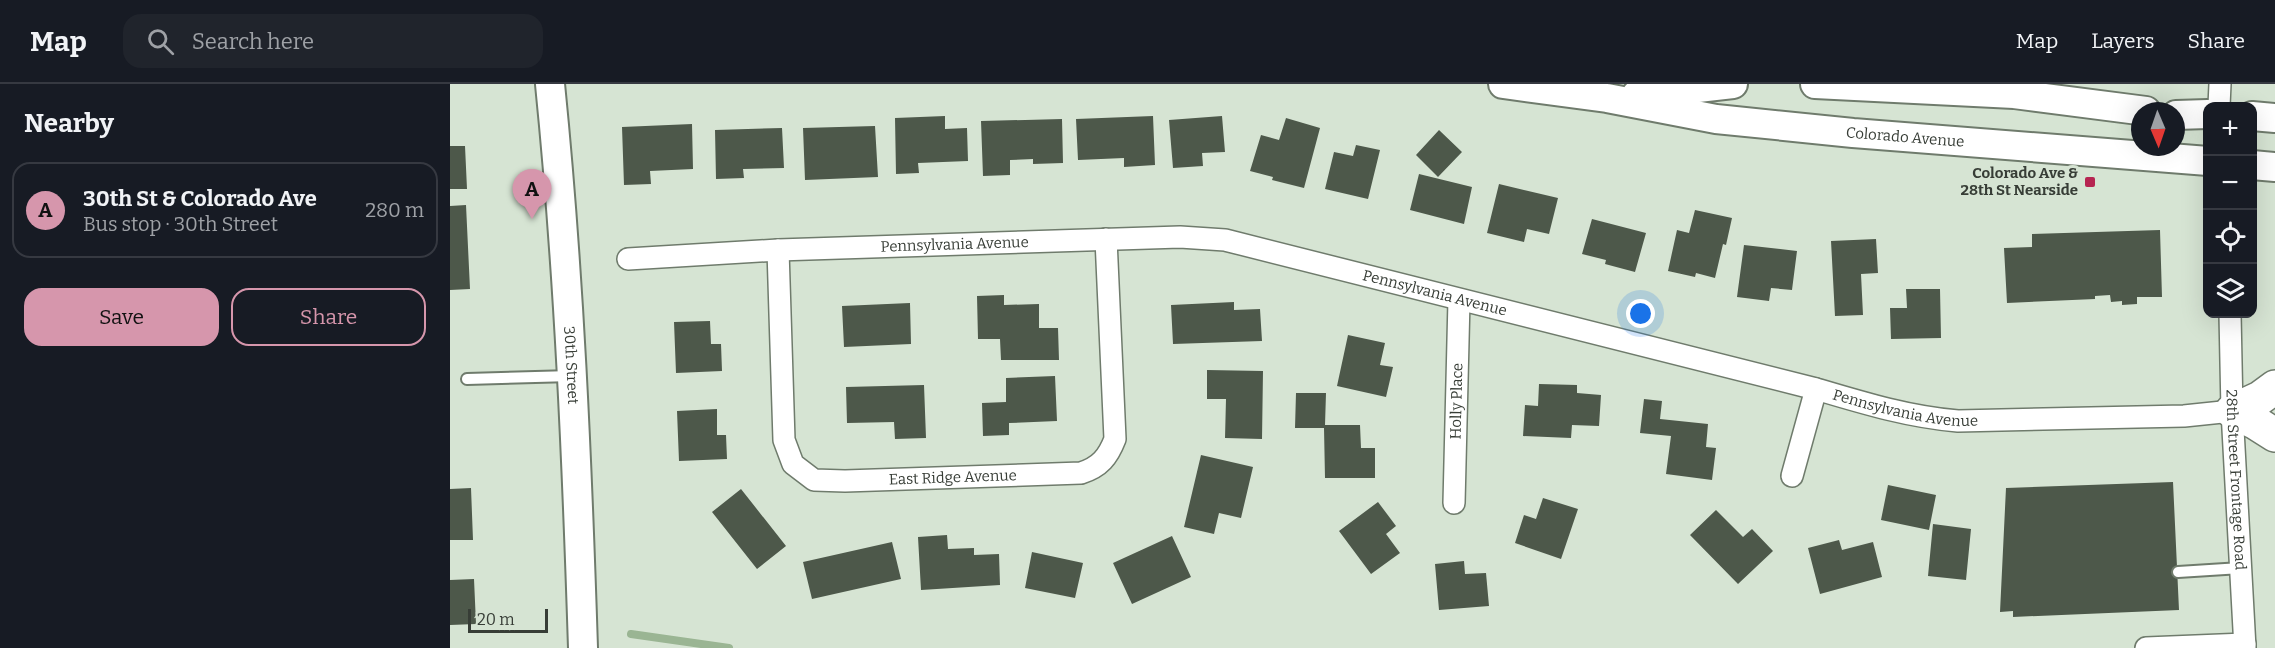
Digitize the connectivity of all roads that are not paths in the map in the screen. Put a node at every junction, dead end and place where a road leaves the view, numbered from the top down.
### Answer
1 (549, 84) edge
2 (1503, 84) edge
3 (1733, 84) edge
4 (1815, 84) edge
5 (2220, 84) edge
6 (1607, 98) junction
7 (2219, 102) edge
8 (2131, 109) edge
9 (2203, 114) edge
10 (2185, 115) edge
11 (2257, 116) edge
12 (2275, 118) edge
13 (2203, 161) edge
14 (2257, 165) edge
15 (2275, 167) edge
16 (1106, 239) junction
17 (778, 250) junction
18 (628, 259) dead end
19 (1459, 300) junction
20 (2229, 318) edge
21 (573, 376) junction
22 (467, 379) dead end
23 (2275, 387) edge
24 (1816, 389) junction
25 (2232, 411) junction
26 (2275, 435) edge
27 (1792, 476) dead end
28 (1454, 503) dead end
29 (2241, 568) junction
30 (2178, 572) dead end
31 (2245, 646) edge
32 (584, 648) edge
33 (2146, 648) edge

1 - 21 main road, 30th Street
2 - 6 main road, Colorado Avenue
3 - 6 main road, Colorado Avenue
4 - 8 main road
5 - 7 street
6 - 13 main road, Colorado Avenue
9 - 10 main road
11 - 12 main road
14 - 15 main road
16 - 17 street, Pennsylvania Avenue
16 - 17 street, East Ridge Avenue
16 - 19 street, Pennsylvania Avenue
17 - 18 street, Pennsylvania Avenue
19 - 24 street, Pennsylvania Avenue
19 - 28 street, Holly Place
20 - 25 street, 28th Street Frontage Road
21 - 22 lane
21 - 32 main road, 30th Street
23 - 25 highway
24 - 25 street, Pennsylvania Avenue
24 - 27 street
25 - 26 highway
25 - 29 street, 28th Street Frontage Road
29 - 30 lane
29 - 31 street, 28th Street Frontage Road
31 - 33 street

